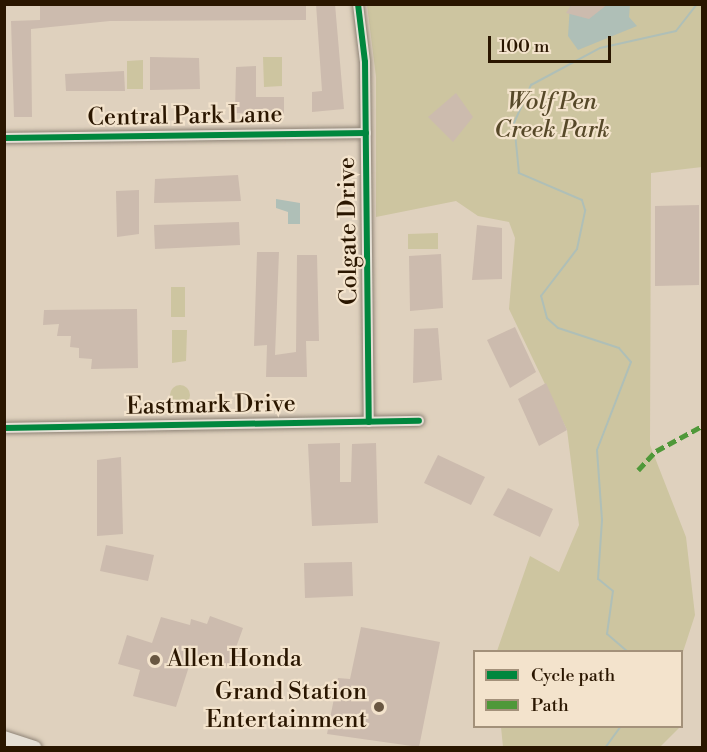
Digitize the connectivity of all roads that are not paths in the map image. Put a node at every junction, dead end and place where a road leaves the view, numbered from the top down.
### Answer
1 (358, 4) edge
2 (366, 133) junction
3 (4, 138) edge
4 (419, 420) dead end
5 (369, 422) junction
6 (4, 428) edge
7 (4, 738) edge
8 (34, 747) edge

1 - 2 street, Colgate Drive
2 - 3 street, Central Park Lane
2 - 5 street, Colgate Drive
4 - 5 street, Eastmark Drive
5 - 6 street, Eastmark Drive
7 - 8 main road

